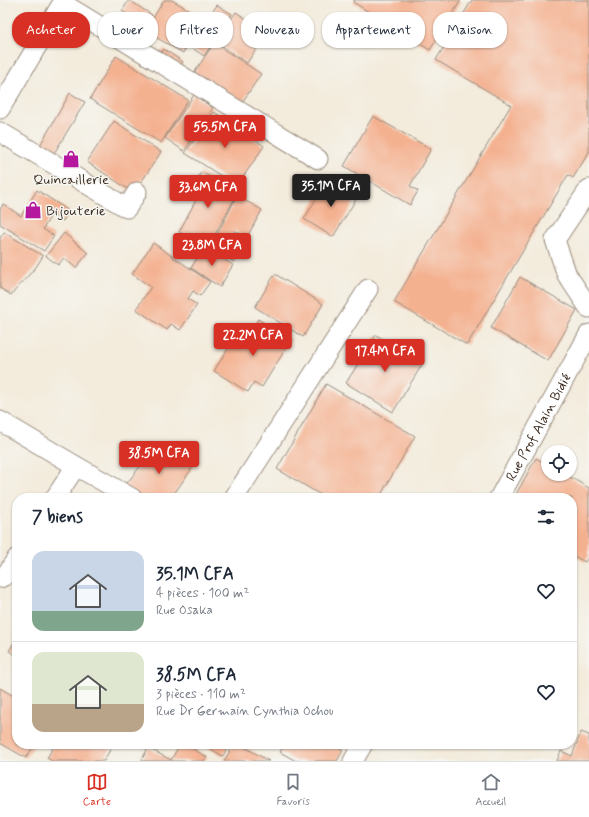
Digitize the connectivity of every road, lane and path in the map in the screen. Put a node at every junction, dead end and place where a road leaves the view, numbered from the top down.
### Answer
1 (63, 2) edge
2 (0, 109) edge
3 (0, 132) edge
4 (318, 159) dead end
5 (589, 189) edge
6 (137, 192) dead end
7 (368, 289) dead end
8 (589, 308) edge
9 (589, 334) edge
10 (0, 421) edge
11 (76, 466) junction
12 (58, 493) edge
13 (123, 493) edge
14 (237, 493) edge
15 (501, 493) edge
16 (12, 566) edge
17 (0, 578) edge
18 (360, 749) edge
19 (353, 761) edge

1 - 2 street
1 - 4 street
3 - 6 street
5 - 8 street
7 - 14 street
9 - 15 street, Rue Prof Alain Bidié
10 - 11 street
11 - 12 street
11 - 13 street
16 - 17 street
18 - 19 street

